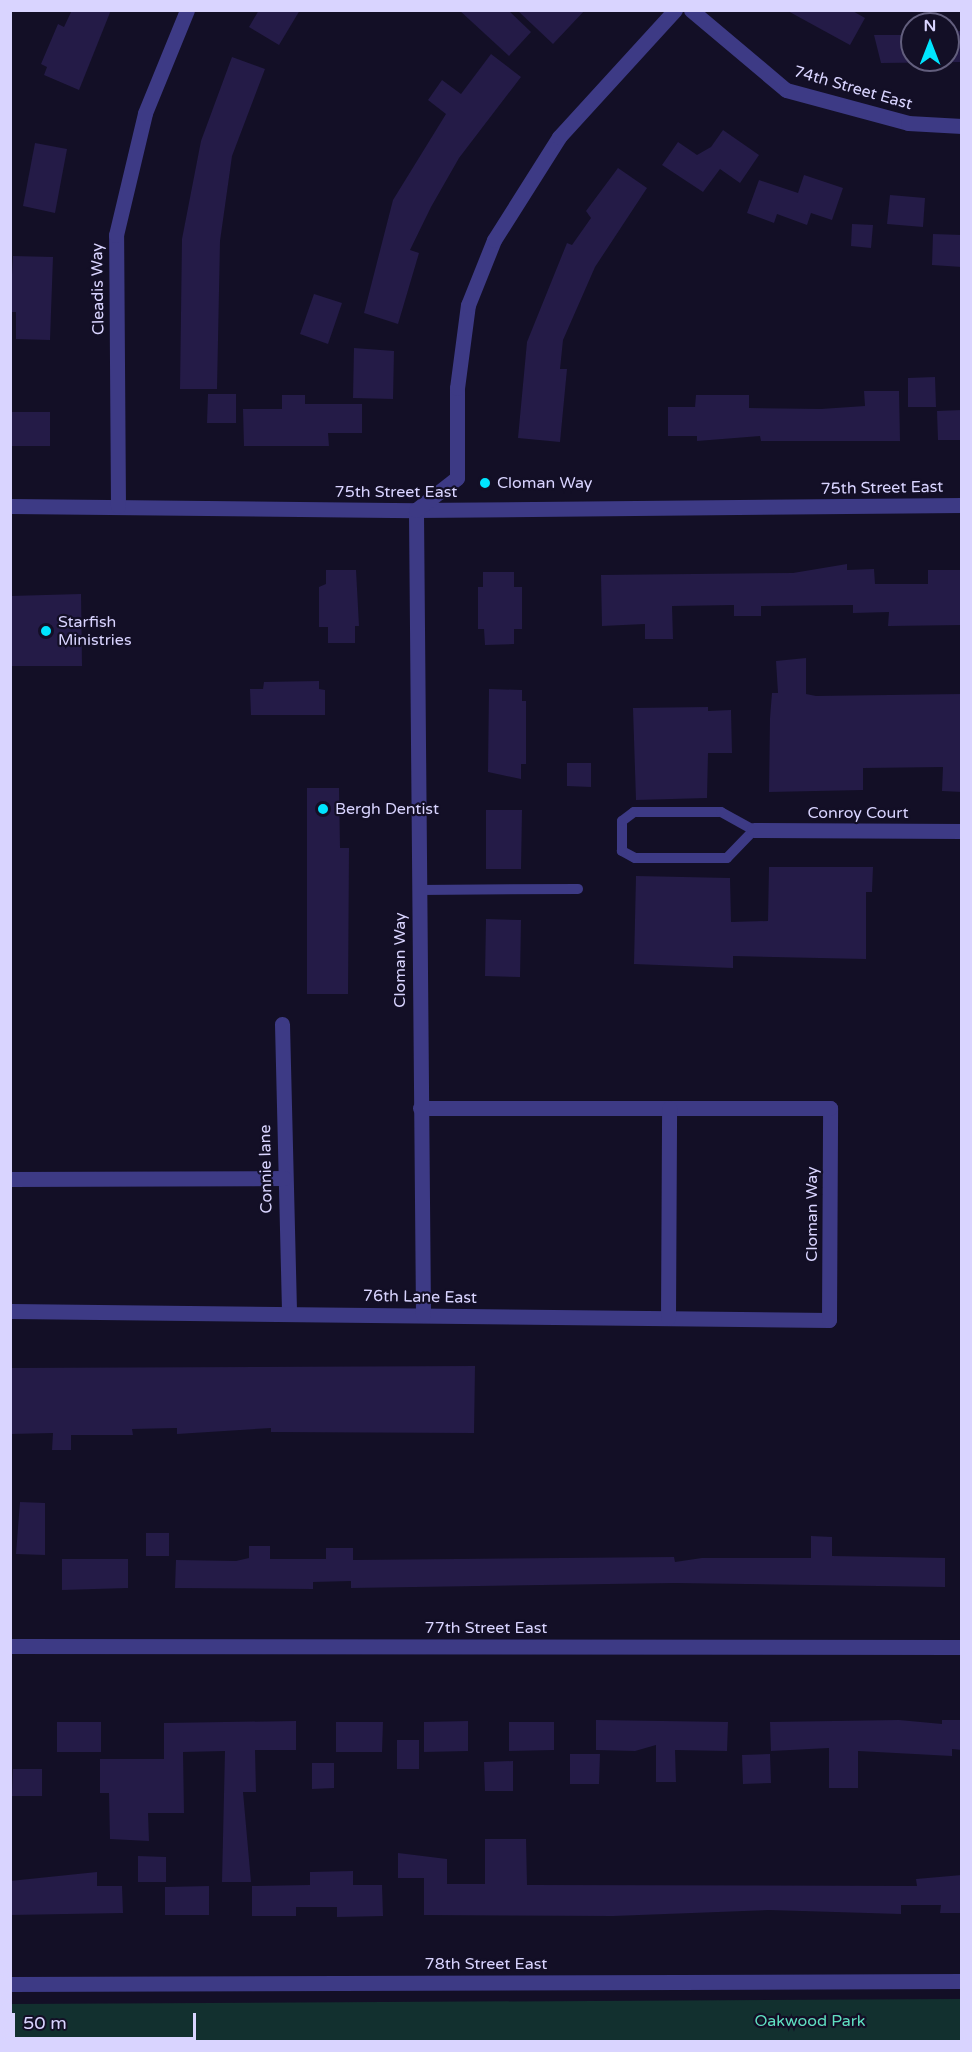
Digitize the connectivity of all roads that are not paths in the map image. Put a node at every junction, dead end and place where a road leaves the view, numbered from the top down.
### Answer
1 (187, 10) edge
2 (675, 10) edge
3 (691, 10) edge
4 (962, 126) edge
5 (962, 505) edge
6 (10, 506) edge
7 (118, 506) junction
8 (416, 510) junction
9 (754, 830) junction
10 (962, 831) edge
11 (578, 889) dead end
12 (418, 890) junction
13 (282, 1024) dead end
14 (420, 1108) junction
15 (669, 1108) junction
16 (284, 1178) junction
17 (10, 1179) edge
18 (10, 1311) edge
19 (289, 1314) junction
20 (423, 1315) junction
21 (668, 1318) junction
22 (829, 1320) joint
23 (10, 1646) edge
24 (962, 1647) edge
25 (962, 1981) edge
26 (10, 1984) edge

1 - 7 street, Cleadis Way
2 - 8 street
3 - 4 street, 74th Street East
5 - 8 street, 75th Street East
6 - 7 street, 75th Street East
7 - 8 street, 75th Street East
8 - 12 street, Cloman Way
9 - 9 lane
9 - 10 street, Conroy Court
11 - 12 lane
12 - 14 street, Cloman Way
13 - 16 street, Connie lane
14 - 15 street
14 - 20 street, Cloman Way
15 - 21 street
15 - 22 street, Cloman Way
16 - 17 street
16 - 19 street, Connie lane
18 - 19 street, 76th Lane East
19 - 20 street, 76th Lane East
20 - 21 street, 76th Lane East
21 - 22 street, 76th Lane East
23 - 24 street, 77th Street East
25 - 26 street, 78th Street East

